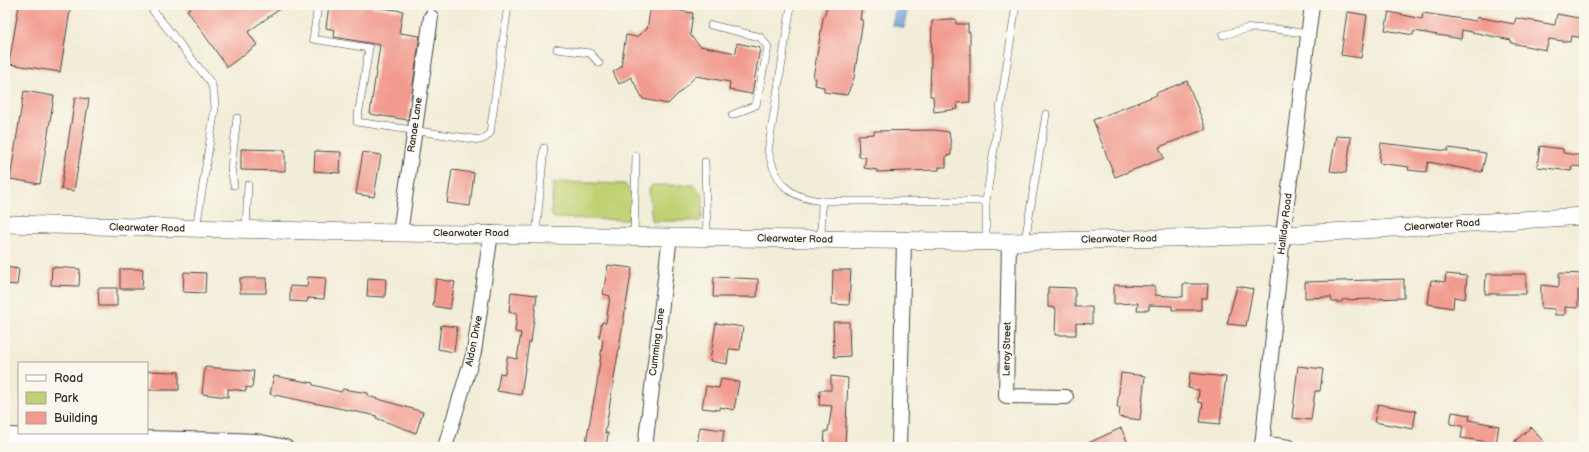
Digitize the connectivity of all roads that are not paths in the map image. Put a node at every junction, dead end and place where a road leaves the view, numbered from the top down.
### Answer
1 (318, 5) edge
2 (508, 5) edge
3 (791, 5) edge
4 (1016, 5) edge
5 (1312, 5) edge
6 (151, 8) dead end
7 (431, 11) edge
8 (711, 25) dead end
9 (1308, 34) junction
10 (1224, 35) dead end
11 (557, 49) dead end
12 (600, 63) dead end
13 (1046, 114) dead end
14 (732, 115) dead end
15 (237, 118) dead end
16 (415, 131) junction
17 (544, 148) dead end
18 (636, 156) dead end
19 (705, 162) dead end
20 (234, 185) dead end
21 (248, 185) dead end
22 (822, 200) junction
23 (986, 201) junction
24 (1584, 216) edge
25 (5, 224) edge
26 (196, 229) junction
27 (246, 230) junction
28 (400, 233) junction
29 (491, 233) junction
30 (536, 234) junction
31 (1283, 235) junction
32 (634, 236) junction
33 (670, 236) junction
34 (707, 237) junction
35 (821, 239) junction
36 (904, 241) junction
37 (986, 241) junction
38 (1017, 242) junction
39 (1066, 397) dead end
40 (6, 439) edge
41 (232, 443) edge
42 (1262, 445) edge
43 (286, 447) edge
44 (445, 447) edge
45 (645, 447) edge
46 (899, 447) edge
47 (1289, 447) edge

1 - 16 lane
2 - 16 lane
3 - 22 lane
4 - 23 lane
5 - 9 street, Halliday Road
6 - 26 lane
7 - 16 street, Ranae Lane
8 - 14 lane
9 - 10 lane
9 - 31 street, Halliday Road
11 - 12 lane
13 - 38 lane
15 - 20 lane
16 - 28 street, Ranae Lane
17 - 30 lane
18 - 32 lane
19 - 34 lane
21 - 27 lane
22 - 23 lane
22 - 35 lane
23 - 37 lane
24 - 31 street, Clearwater Road
25 - 26 street, Clearwater Road
26 - 27 street, Clearwater Road
27 - 28 street, Clearwater Road
28 - 29 street, Clearwater Road
29 - 30 street, Clearwater Road
29 - 44 street, Aldon Drive
30 - 32 street, Clearwater Road
31 - 38 street, Clearwater Road
31 - 42 street, Halliday Road
32 - 33 street, Clearwater Road
33 - 34 street, Clearwater Road
33 - 45 street, Cumming Lane
34 - 35 street, Clearwater Road
35 - 36 street, Clearwater Road
36 - 37 street, Clearwater Road
36 - 46 street
37 - 38 street, Clearwater Road
38 - 39 street, Leroy Street
40 - 41 street
41 - 43 street
42 - 47 street, Halliday Road

